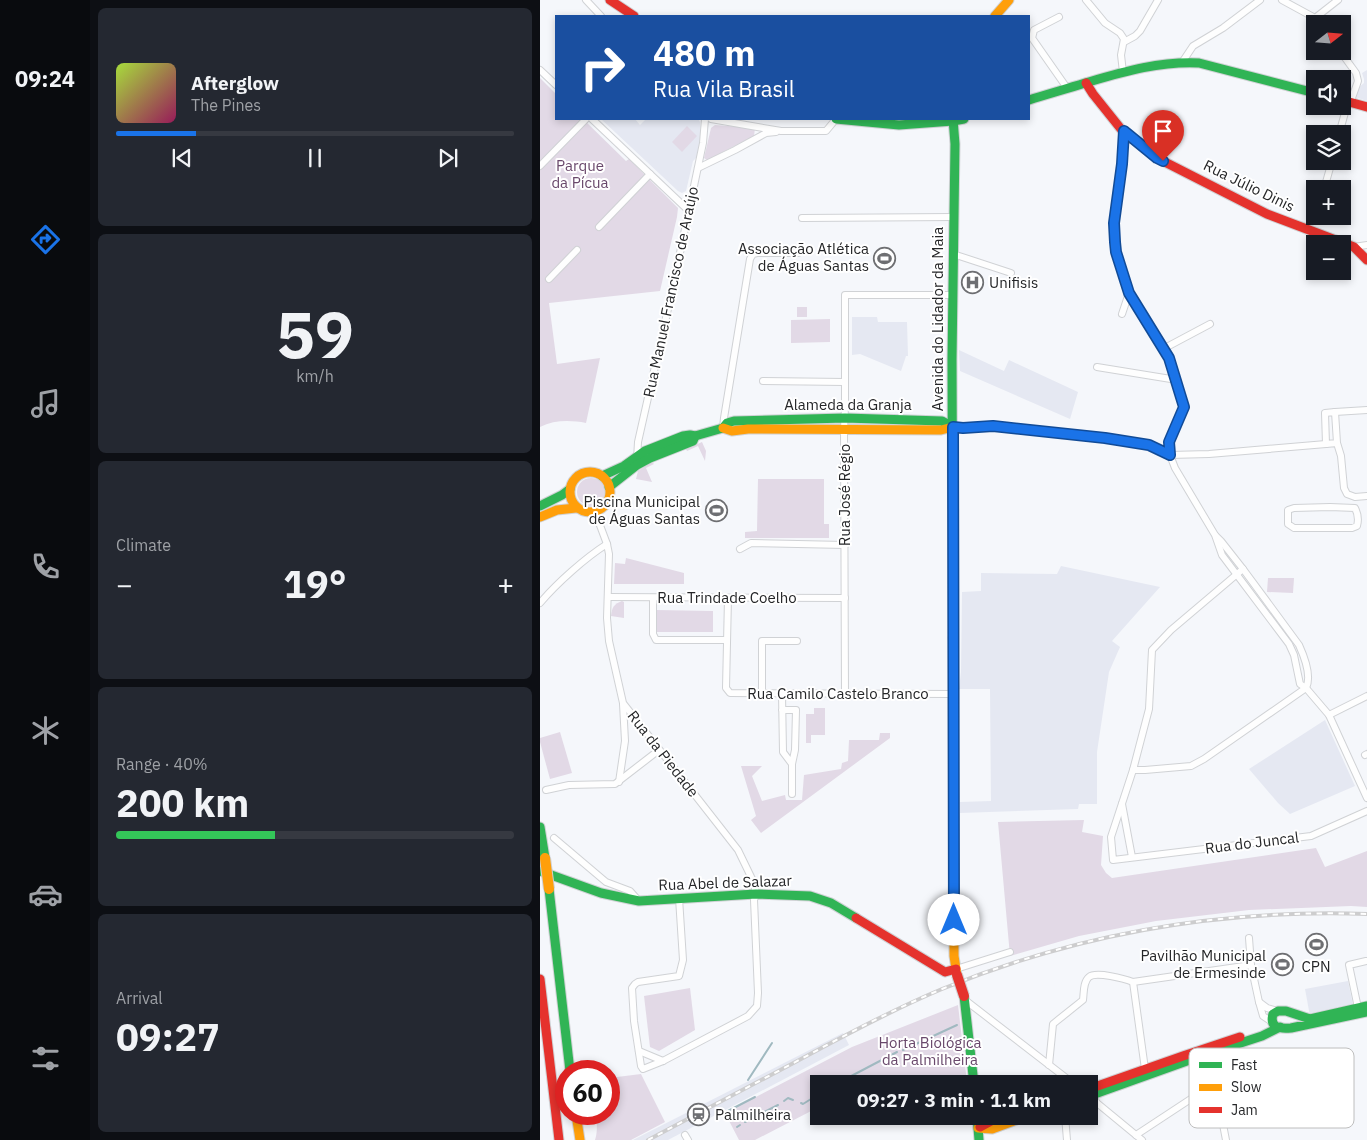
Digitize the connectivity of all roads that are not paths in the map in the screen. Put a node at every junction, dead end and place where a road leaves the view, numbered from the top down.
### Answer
1 (586, 0) edge
2 (610, 0) edge
3 (1010, 0) edge
4 (1086, 0) edge
5 (1158, 0) edge
6 (1260, 0) edge
7 (1282, 0) edge
8 (1338, 0) edge
9 (600, 15) edge
10 (632, 15) edge
11 (996, 15) edge
12 (1310, 15) edge
13 (1319, 15) edge
14 (1059, 17) dead end
15 (1124, 42) junction
16 (1347, 60) edge
17 (1183, 61) junction
18 (540, 70) edge
19 (1123, 72) junction
20 (1086, 83) junction
21 (555, 84) edge
22 (1067, 88) junction
23 (1306, 91) edge
24 (1351, 98) edge
25 (1030, 100) edge
26 (1351, 103) edge
27 (1367, 107) edge
28 (585, 120) edge
29 (593, 120) edge
30 (705, 120) edge
31 (717, 120) edge
32 (835, 120) edge
33 (846, 120) edge
34 (953, 120) edge
35 (781, 131) junction
36 (1124, 131) junction
37 (540, 166) edge
38 (698, 168) junction
39 (650, 174) junction
40 (688, 210) junction
41 (954, 217) junction
42 (802, 218) dead end
43 (599, 227) dead end
44 (1367, 245) edge
45 (1354, 247) junction
46 (577, 250) dead end
47 (798, 253) dead end
48 (953, 254) junction
49 (1367, 260) edge
50 (1010, 273) dead end
51 (549, 279) dead end
52 (1129, 293) junction
53 (954, 295) junction
54 (1138, 308) junction
55 (1210, 324) dead end
56 (1163, 349) junction
57 (1097, 367) dead end
58 (1177, 380) junction
59 (763, 382) dead end
60 (845, 382) junction
61 (1367, 410) edge
62 (1335, 412) junction
63 (845, 418) junction
64 (953, 427) junction
65 (723, 428) junction
66 (844, 429) junction
67 (1337, 443) junction
68 (1326, 444) junction
69 (1170, 455) junction
70 (637, 460) junction
71 (602, 476) junction
72 (609, 487) junction
73 (570, 489) junction
74 (1358, 496) junction
75 (1367, 496) edge
76 (540, 506) edge
77 (576, 508) junction
78 (1355, 508) junction
79 (595, 512) junction
80 (540, 518) edge
81 (1215, 535) junction
82 (607, 544) junction
83 (845, 545) junction
84 (740, 549) dead end
85 (1243, 569) junction
86 (1237, 574) junction
87 (1262, 596) junction
88 (608, 597) junction
89 (652, 598) junction
90 (728, 598) junction
91 (846, 598) junction
92 (1256, 600) junction
93 (540, 603) edge
94 (727, 640) junction
95 (797, 641) dead end
96 (1302, 652) junction
97 (1294, 655) junction
98 (1306, 688) junction
99 (762, 694) junction
100 (782, 694) junction
101 (845, 694) junction
102 (953, 694) junction
103 (1367, 696) edge
104 (623, 703) junction
105 (782, 710) junction
106 (1329, 714) junction
107 (659, 750) junction
108 (792, 764) junction
109 (1133, 770) junction
110 (619, 782) junction
111 (546, 790) dead end
112 (792, 794) dead end
113 (1367, 798) edge
114 (1122, 802) junction
115 (1367, 812) edge
116 (540, 827) edge
117 (554, 838) dead end
118 (1132, 857) junction
119 (540, 871) edge
120 (756, 894) junction
121 (679, 898) junction
122 (639, 901) junction
123 (1248, 938) dead end
124 (1010, 952) dead end
125 (1366, 961) edge
126 (1252, 966) junction
127 (956, 972) junction
128 (540, 979) edge
129 (1133, 982) junction
130 (964, 998) junction
131 (1260, 1002) junction
132 (1364, 1009) edge
133 (1278, 1011) junction
134 (1348, 1013) junction
135 (1296, 1015) junction
136 (1275, 1024) junction
137 (1294, 1027) junction
138 (1204, 1048) edge
139 (1225, 1048) edge
140 (639, 1051) junction
141 (1189, 1053) edge
142 (569, 1060) edge
143 (1189, 1060) edge
144 (663, 1061) junction
145 (1049, 1065) junction
146 (1145, 1070) junction
147 (973, 1075) edge
148 (1062, 1075) edge
149 (1098, 1089) edge
150 (1098, 1091) edge
151 (1189, 1102) edge
152 (1098, 1104) edge
153 (578, 1125) edge
154 (978, 1125) edge
155 (984, 1125) edge
156 (1003, 1125) edge
157 (1066, 1125) edge
158 (978, 1128) junction
159 (1139, 1138) edge
160 (580, 1139) edge
161 (559, 1140) edge
162 (979, 1140) edge
163 (1067, 1140) edge

1 - 9 street
2 - 10 main road
3 - 11 main road
4 - 15 street
5 - 15 street
6 - 17 street
7 - 12 street
8 - 13 street
14 - 22 street
15 - 19 street
16 - 24 street
17 - 19 main road
17 - 23 main road
18 - 21 street
19 - 20 main road
20 - 22 main road
20 - 36 main road, Rua Júlio Dinis
22 - 25 main road
26 - 27 main road
28 - 37 street
29 - 39 street
30 - 38 street, Rua Manuel Francisco de Araújo
31 - 35 street
32 - 35 street
33 - 34 main road
34 - 41 main road, Avenida do Lidador da Maia
35 - 38 street
36 - 45 main road, Rua Júlio Dinis
36 - 52 street
38 - 40 street, Rua Manuel Francisco de Araújo
39 - 40 street
39 - 43 street
40 - 70 street, Rua Manuel Francisco de Araújo
41 - 42 street
41 - 48 main road, Avenida do Lidador da Maia
44 - 45 street
45 - 49 main road, Rua Júlio Dinis
46 - 51 street
47 - 65 street
48 - 50 street
48 - 53 main road, Avenida do Lidador da Maia
52 - 54 street
52 - 54 street
53 - 60 street, Rua José Régio
53 - 64 main road, Avenida do Lidador da Maia
54 - 56 street
55 - 56 street
56 - 58 street
57 - 58 street
58 - 69 street
59 - 60 street
60 - 63 street, Rua José Régio
61 - 62 street
62 - 67 street
62 - 68 street
63 - 64 main road, Alameda da Granja
63 - 65 main road, Alameda da Granja
63 - 66 street, Rua José Régio
64 - 66 main road, Alameda da Granja
64 - 69 street
64 - 102 main road, Avenida do Lidador da Maia
65 - 66 main road, Alameda da Granja
65 - 70 main road, Alameda da Granja
66 - 83 street, Rua José Régio
67 - 68 street
67 - 74 street
68 - 69 street
69 - 81 street
70 - 71 main road, Alameda da Granja
70 - 72 main road, Alameda da Granja
71 - 72 main road
71 - 73 main road, Alameda da Granja
72 - 79 main road
73 - 76 main road, Alameda da Granja
73 - 77 main road
74 - 75 street
74 - 78 street
77 - 79 main road
77 - 80 main road
78 - 78 street
79 - 82 street, Rua da Piedade
81 - 85 street
81 - 86 street
82 - 88 street, Rua da Piedade
82 - 93 street
83 - 84 street
83 - 91 street, Rua José Régio
85 - 86 street
85 - 87 street
86 - 92 street
86 - 109 street
87 - 92 street
87 - 96 street
88 - 89 street, Rua Trindade Coelho
88 - 104 street, Rua da Piedade
89 - 90 street, Rua Trindade Coelho
89 - 94 street
90 - 91 street, Rua Trindade Coelho
90 - 94 street, Rua Camilo Castelo Branco
91 - 101 street, Rua José Régio
92 - 97 street
94 - 99 street, Rua Camilo Castelo Branco
95 - 99 street
96 - 97 street
96 - 98 street
97 - 98 street
98 - 106 street
98 - 109 street
99 - 100 street, Rua Camilo Castelo Branco
100 - 101 street, Rua Camilo Castelo Branco
100 - 105 street
101 - 102 street, Rua Camilo Castelo Branco
102 - 127 main road, Avenida do Lidador da Maia
103 - 106 street
104 - 107 street, Rua da Piedade
104 - 110 street
105 - 108 street
105 - 108 street
106 - 113 street
107 - 110 street
107 - 120 street, Rua da Piedade
108 - 112 street
109 - 114 street
110 - 111 street
114 - 118 street
114 - 118 street, Rua do Juncal
115 - 118 street, Rua do Juncal
116 - 142 main road, bridge
117 - 122 street
119 - 122 main road, Rua Abel de Salazar
120 - 121 main road, Rua Abel de Salazar
120 - 127 main road, Rua Abel de Salazar
120 - 144 street
121 - 122 main road, Rua Abel de Salazar
121 - 140 street
123 - 126 street
124 - 127 street
125 - 132 street
126 - 129 street
126 - 131 street
127 - 130 main road, Avenida do Lidador da Maia, bridge
128 - 161 main road
129 - 145 street
129 - 146 street
130 - 145 street
130 - 147 main road, Avenida do Lidador da Maia
131 - 133 street
131 - 136 street
132 - 134 main road
133 - 135 main road
133 - 136 main road
134 - 135 main road
134 - 137 main road
135 - 137 main road
136 - 137 main road
136 - 138 main road
136 - 139 main road
140 - 144 street
140 - 144 street
141 - 146 main road
143 - 150 main road
145 - 148 street
146 - 149 main road
151 - 159 street
152 - 159 street
153 - 160 main road
154 - 158 main road
155 - 158 main road
156 - 158 main road
157 - 163 street
158 - 162 main road

